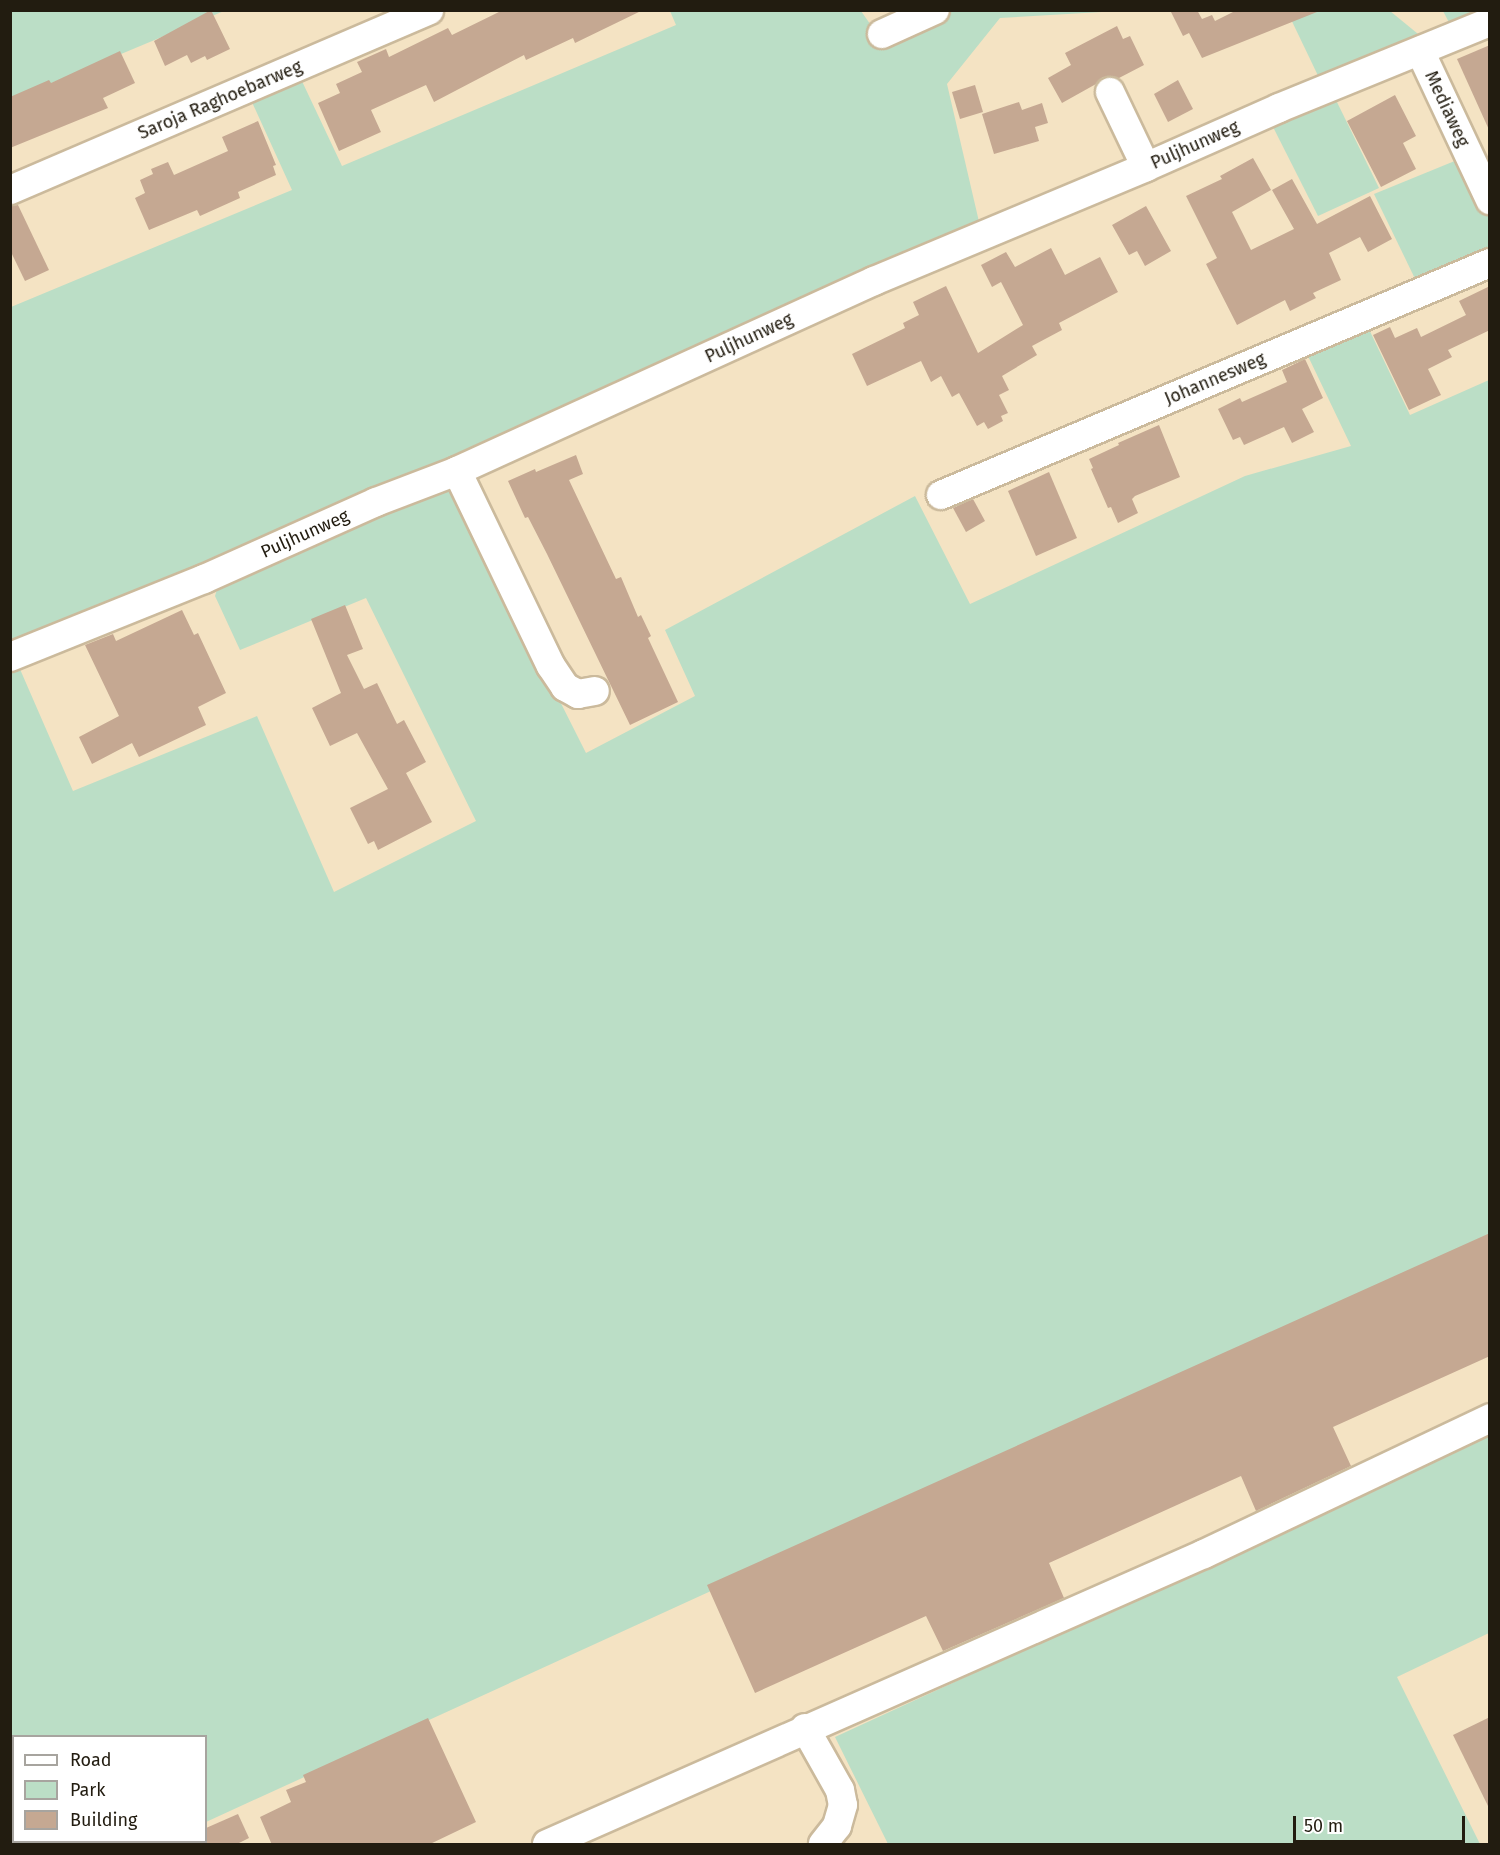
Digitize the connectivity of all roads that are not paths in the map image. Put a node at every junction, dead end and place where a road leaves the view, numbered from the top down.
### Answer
1 (429, 10) edge
2 (935, 10) edge
3 (1490, 22) edge
4 (882, 34) dead end
5 (1420, 51) junction
6 (1110, 92) dead end
7 (1146, 167) junction
8 (10, 190) edge
9 (1490, 200) edge
10 (1490, 263) edge
11 (457, 471) junction
12 (941, 495) dead end
13 (10, 657) edge
14 (595, 691) dead end
15 (1490, 1418) edge
16 (805, 1728) junction
17 (547, 1845) edge
18 (823, 1845) edge

1 - 8 street, Saroja Raghoebarweg
2 - 4 street
3 - 5 street, Puljhunweg
5 - 7 street, Puljhunweg
5 - 9 street, Mediaweg
6 - 7 street
7 - 11 street, Puljhunweg
10 - 12 street, Johannesweg
11 - 13 street, Puljhunweg
11 - 14 street
15 - 16 street
16 - 17 street
16 - 18 street

